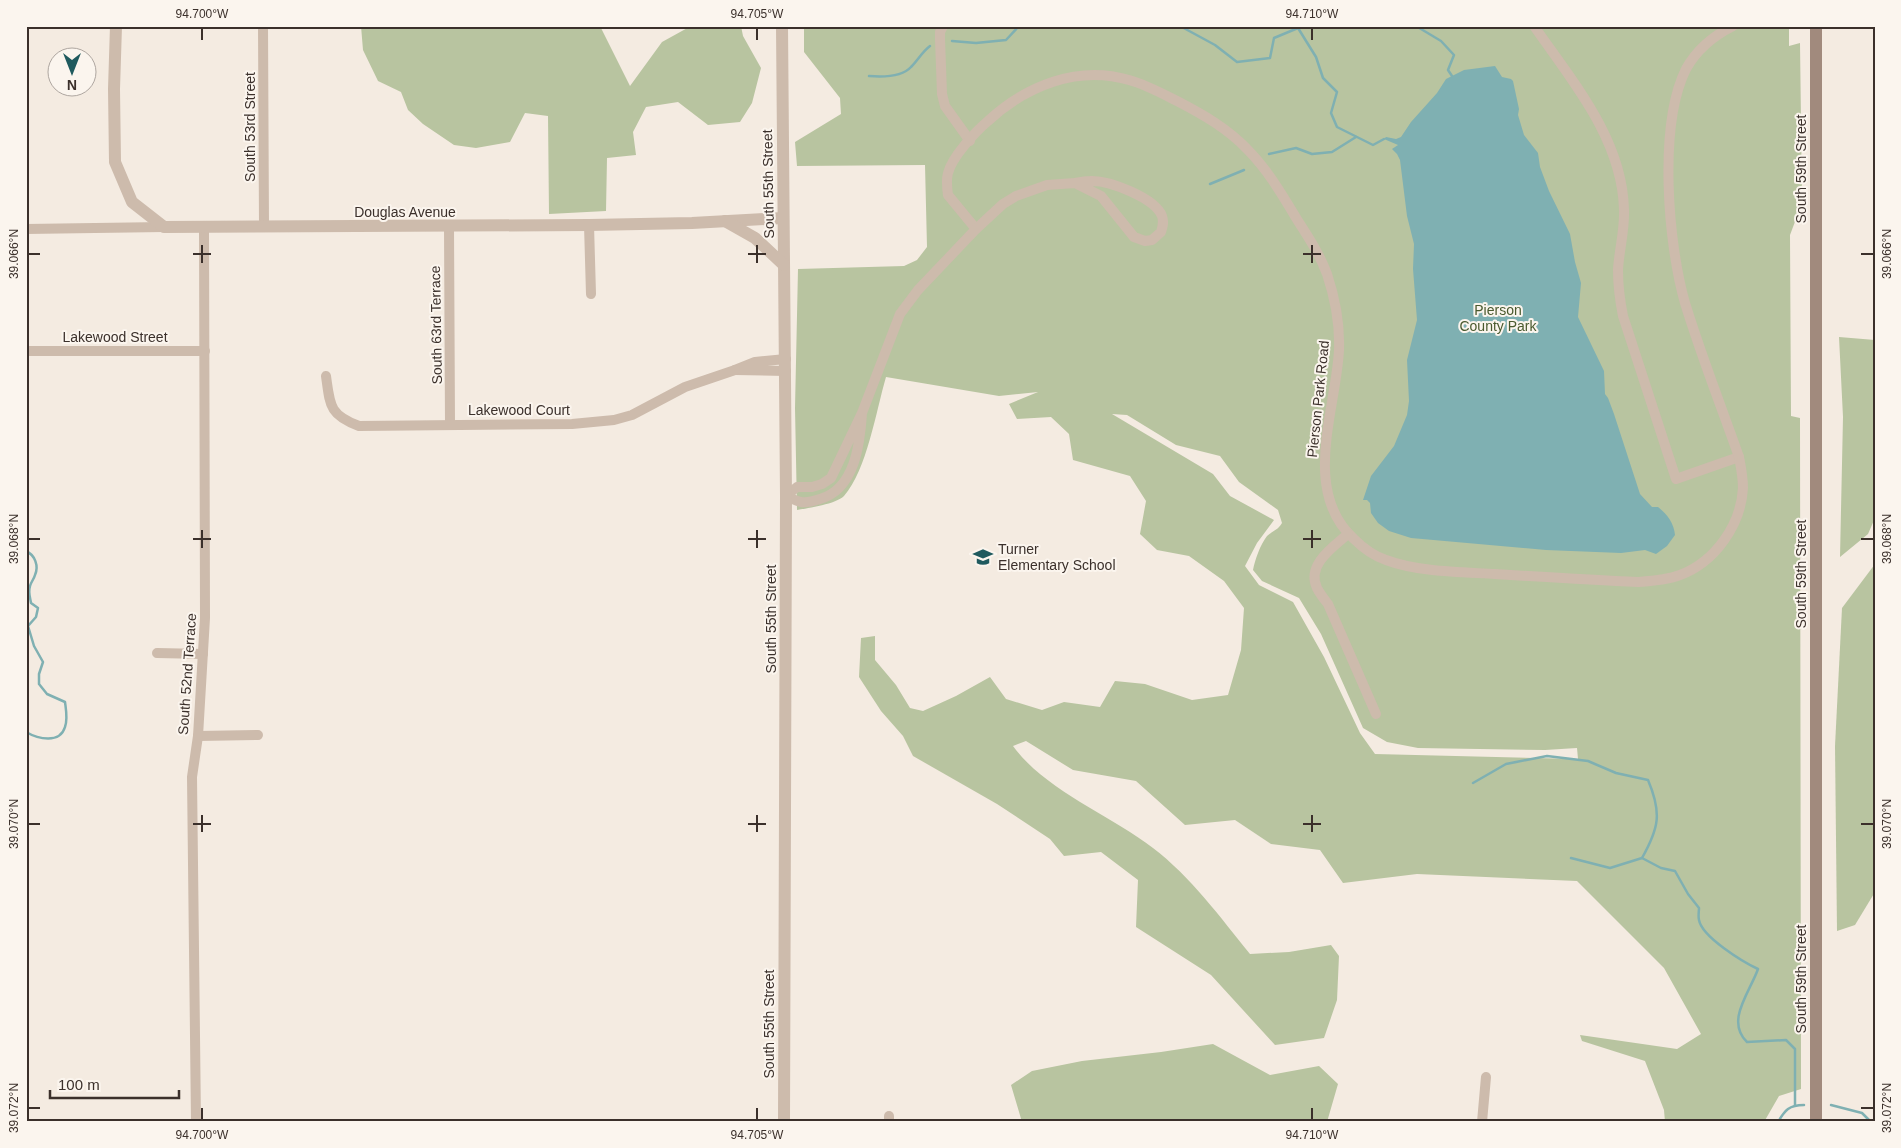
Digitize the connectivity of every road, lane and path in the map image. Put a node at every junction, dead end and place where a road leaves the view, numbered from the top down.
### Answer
1 (116, 26) edge
2 (263, 26) edge
3 (782, 26) edge
4 (943, 26) edge
5 (1534, 26) edge
6 (1733, 26) edge
7 (1816, 26) edge
8 (970, 140) junction
9 (1075, 183) junction
10 (783, 218) junction
11 (725, 221) junction
12 (589, 225) junction
13 (449, 226) junction
14 (164, 227) junction
15 (264, 227) junction
16 (204, 228) junction
17 (26, 229) edge
18 (976, 229) junction
19 (784, 265) junction
20 (591, 294) dead end
21 (205, 350) junction
22 (26, 351) edge
23 (786, 365) junction
24 (326, 376) dead end
25 (862, 413) junction
26 (450, 424) junction
27 (1739, 457) junction
28 (786, 496) junction
29 (1348, 534) junction
30 (156, 653) dead end
31 (203, 654) junction
32 (1376, 714) dead end
33 (258, 735) dead end
34 (198, 736) junction
35 (1486, 1077) dead end
36 (196, 1122) edge
37 (784, 1122) edge
38 (1482, 1122) edge
39 (1816, 1122) edge

1 - 14 street
2 - 15 street, South 53rd Street
3 - 10 street, South 55th Street
4 - 8 street
5 - 27 street
6 - 27 street, Pierson Park Road
7 - 39 main road, South 59th Street
8 - 18 street, Pierson Park Road
8 - 29 street, Pierson Park Road
9 - 9 street
9 - 18 street
10 - 11 street, Douglas Avenue
10 - 19 street, South 55th Street
11 - 12 street, Douglas Avenue
11 - 19 street
12 - 13 street, Douglas Avenue
12 - 20 street
13 - 15 street, Douglas Avenue
13 - 26 street, South 63rd Terrace
14 - 16 street, Douglas Avenue
14 - 17 street, Douglas Avenue
15 - 16 street, Douglas Avenue
16 - 21 street, South 52nd Terrace
18 - 25 street
19 - 23 street, South 55th Street
21 - 22 street, Lakewood Street
21 - 31 street, South 52nd Terrace
23 - 26 street, Lakewood Court
23 - 28 street, South 55th Street
24 - 26 street, Lakewood Court
25 - 28 street
25 - 28 street
27 - 29 street, Pierson Park Road
28 - 37 street, South 55th Street
29 - 32 street
30 - 31 street
31 - 34 street, South 52nd Terrace
33 - 34 street
34 - 36 street, South 52nd Terrace
35 - 38 street

